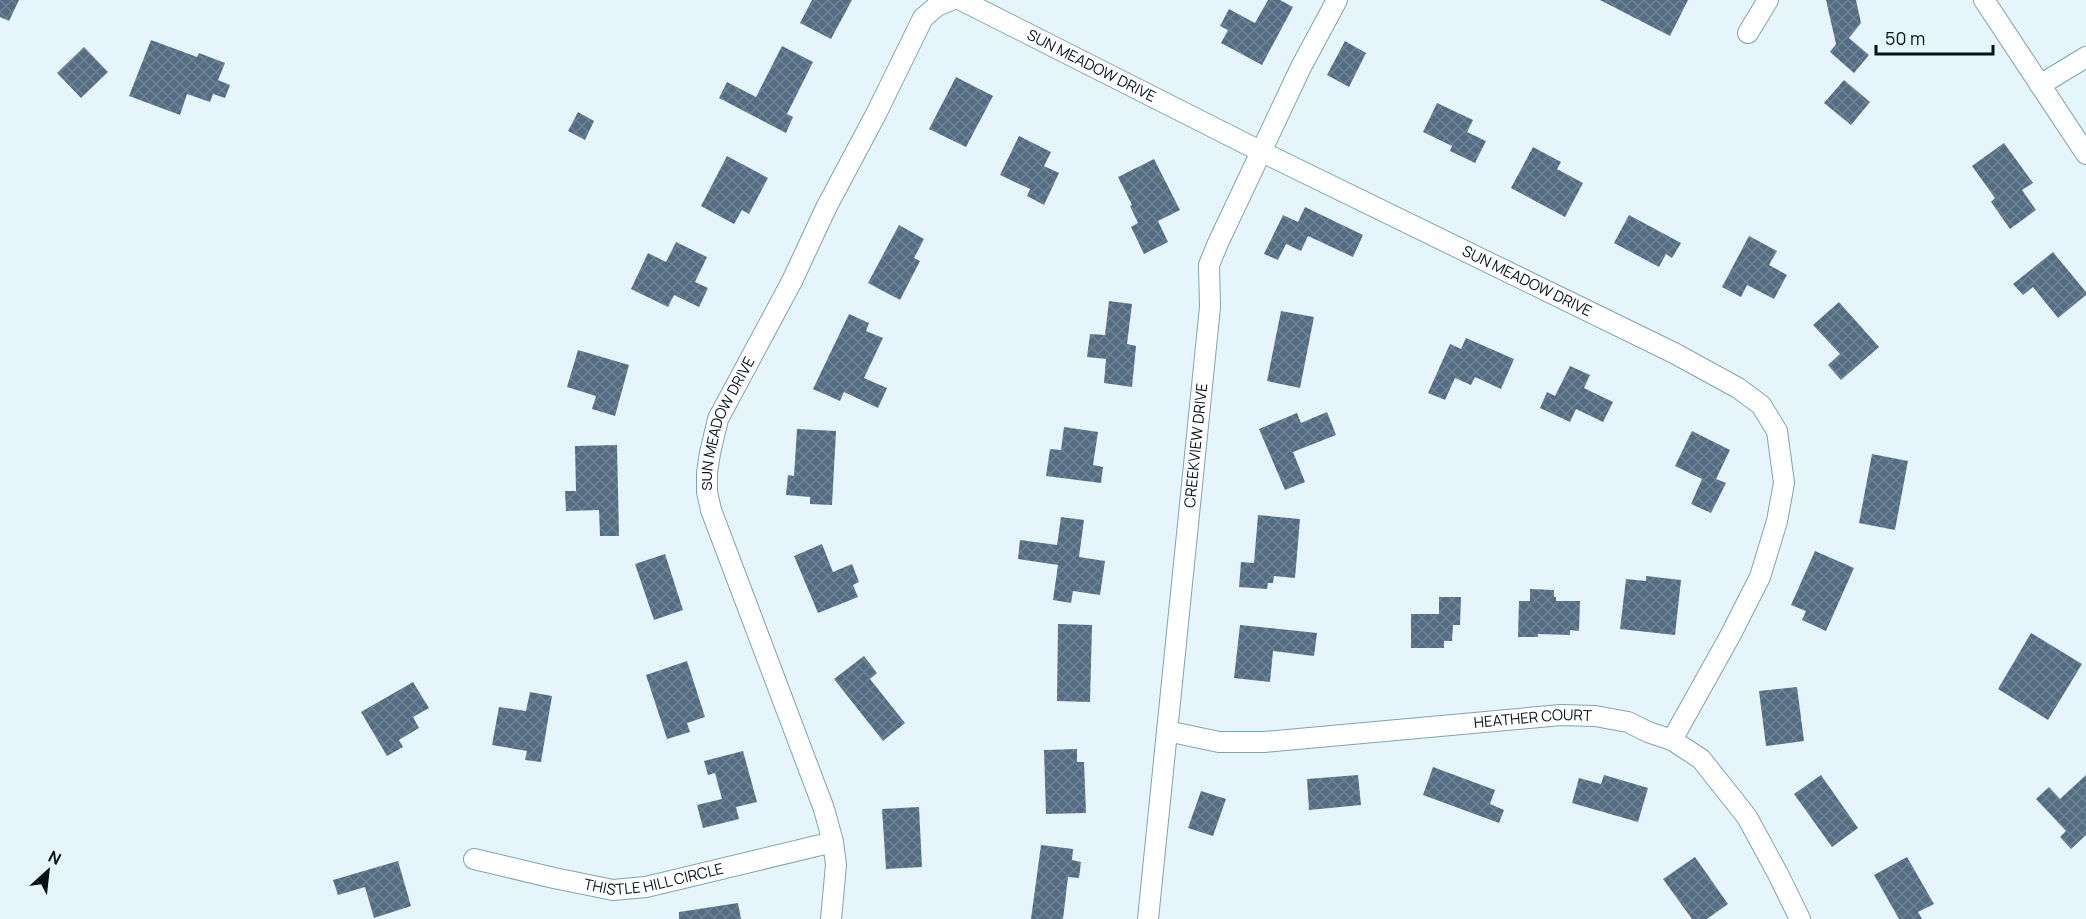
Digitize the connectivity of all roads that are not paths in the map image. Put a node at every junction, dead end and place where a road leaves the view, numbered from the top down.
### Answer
1 (951, 0) edge
2 (962, 0) edge
3 (1337, 0) edge
4 (1768, 0) edge
5 (1984, 0) edge
6 (1749, 33) dead end
7 (2086, 57) edge
8 (2040, 85) junction
9 (1260, 151) junction
10 (2086, 154) edge
11 (1167, 732) junction
12 (1672, 740) junction
13 (833, 842) junction
14 (474, 859) dead end
15 (831, 919) edge
16 (1148, 919) edge
17 (1800, 919) edge

1 - 13 street, SUN MEADOW DRIVE
2 - 9 street, SUN MEADOW DRIVE
3 - 9 street, CREEKVIEW DRIVE
4 - 6 street
5 - 8 street
7 - 8 street
8 - 10 street
9 - 11 street, CREEKVIEW DRIVE
9 - 12 street, SUN MEADOW DRIVE
11 - 12 street, HEATHER COURT
11 - 16 street, CREEKVIEW DRIVE
12 - 17 street, HEATHER COURT
13 - 14 street, THISTLE HILL CIRCLE
13 - 15 street, SUN MEADOW DRIVE

